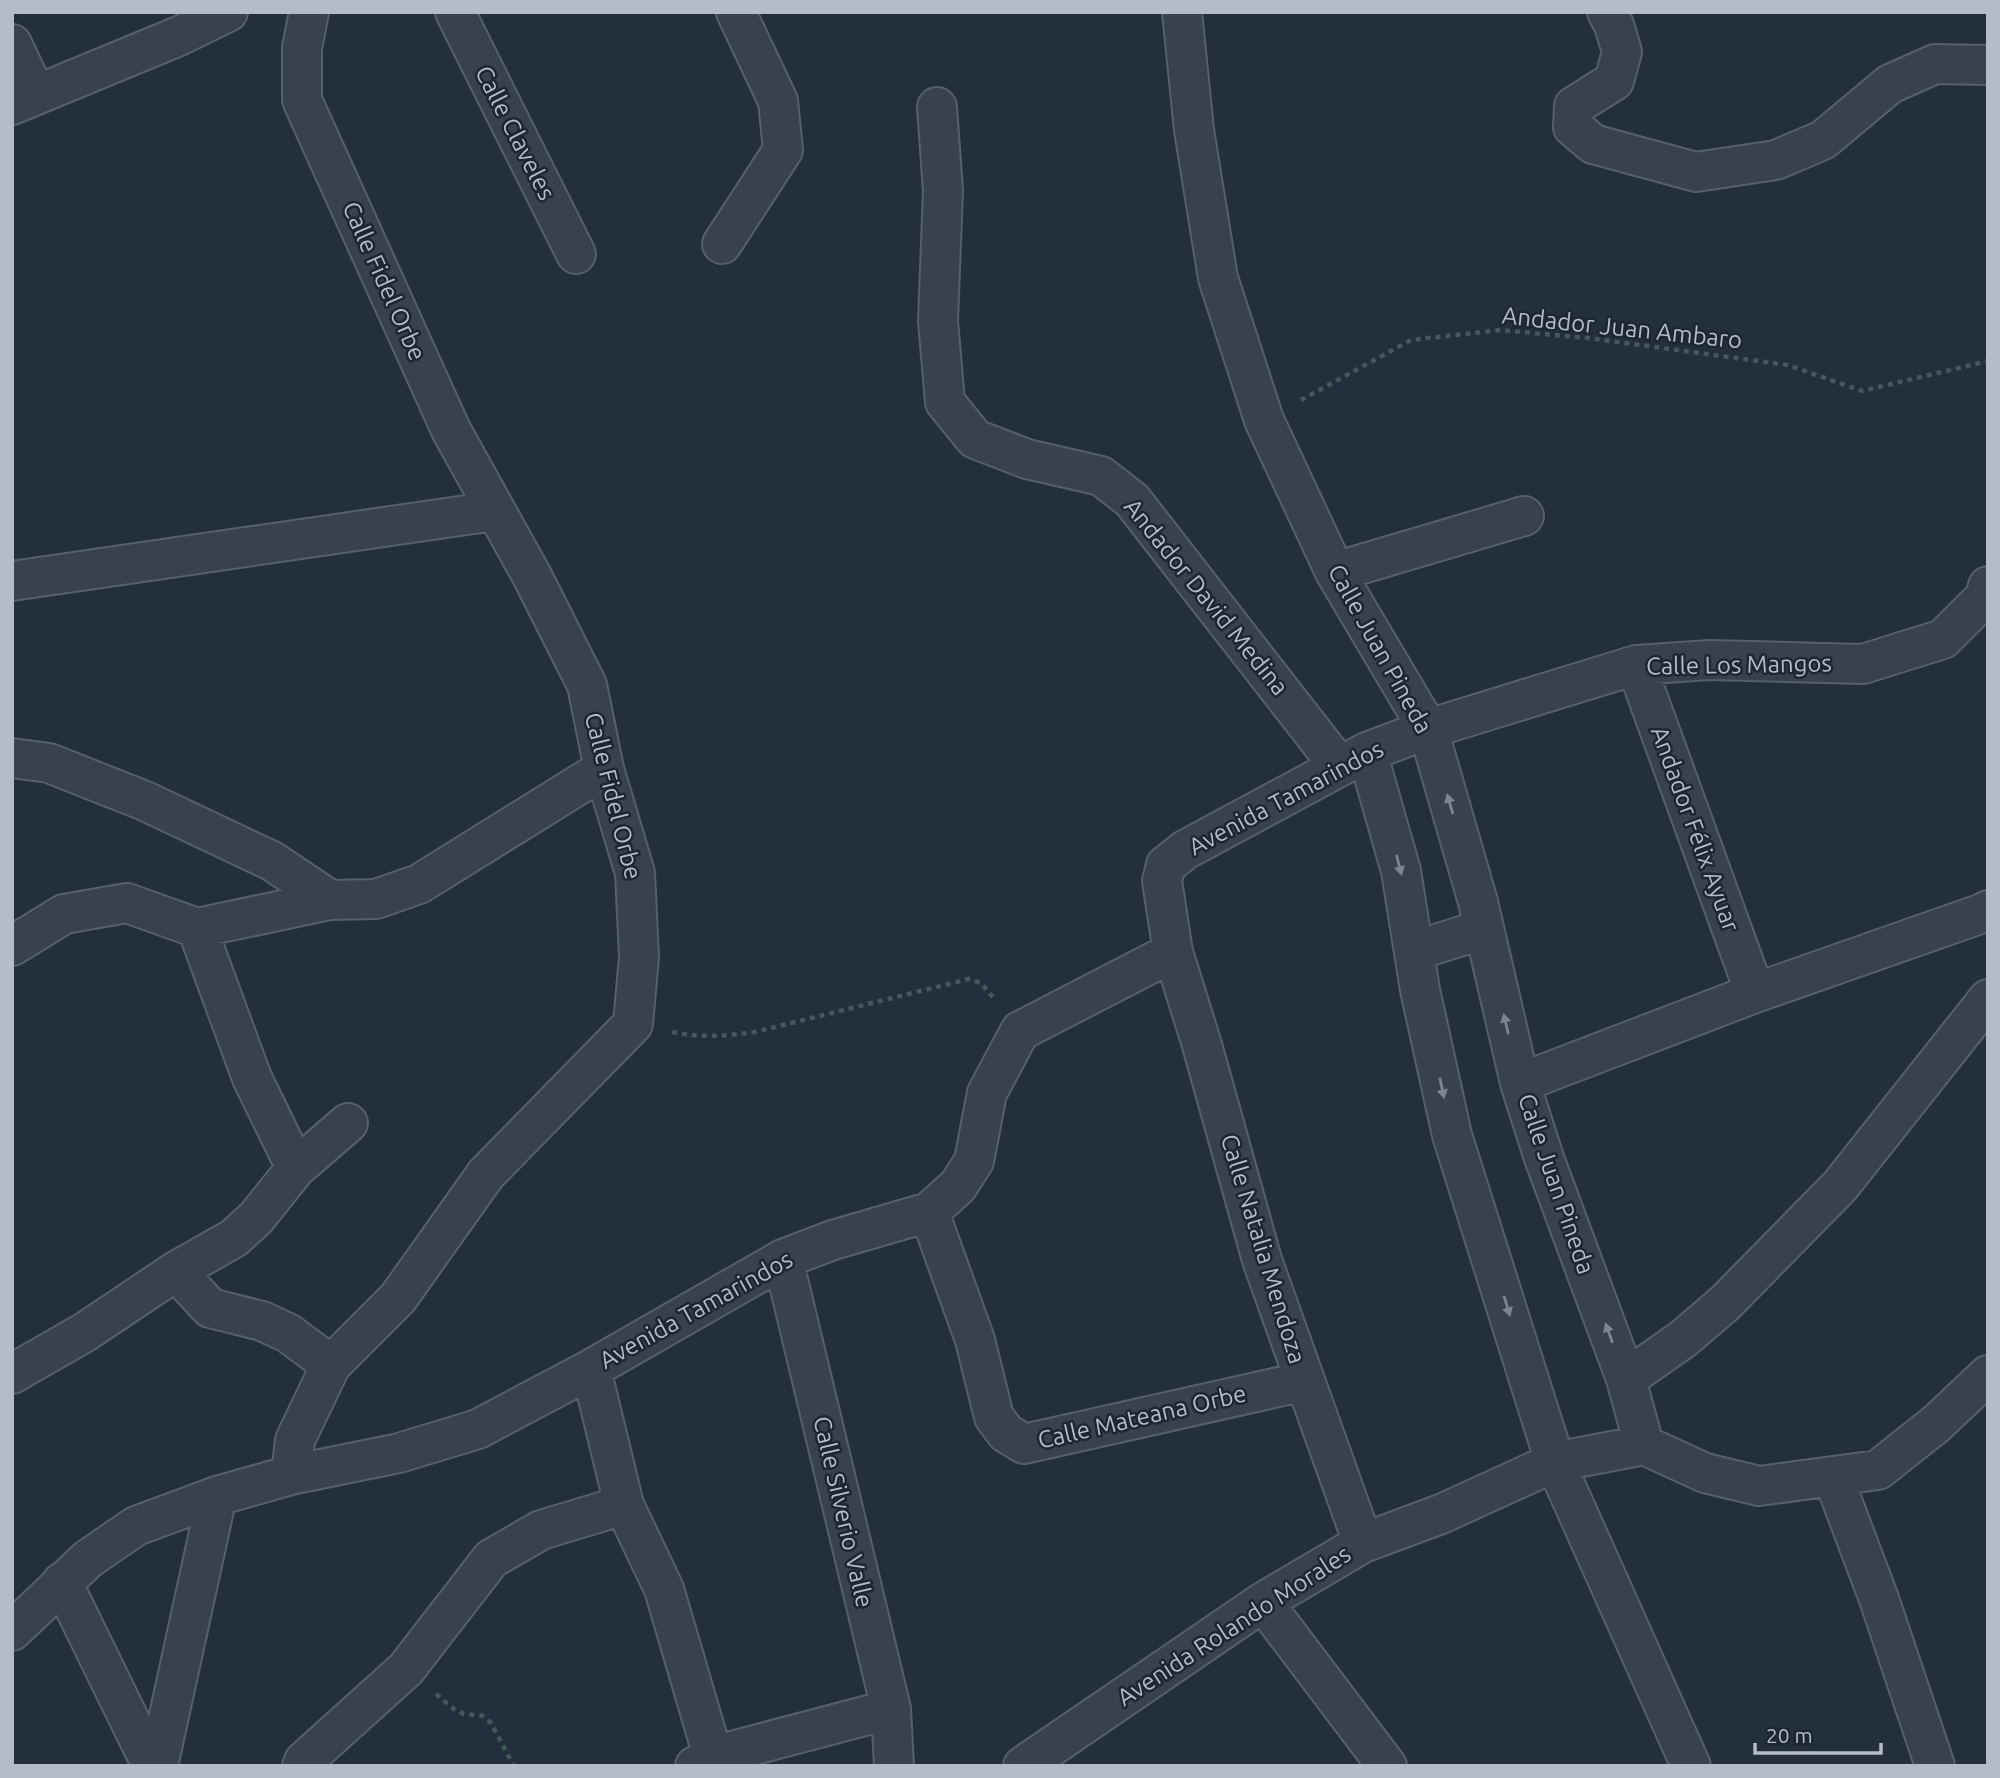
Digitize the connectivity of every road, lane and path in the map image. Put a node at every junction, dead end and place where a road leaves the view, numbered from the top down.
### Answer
1 (228, 12) edge
2 (309, 12) edge
3 (455, 12) edge
4 (736, 12) edge
5 (1182, 12) edge
6 (1607, 12) edge
7 (174, 24) edge
8 (12, 44) edge
9 (1988, 65) edge
10 (24, 100) edge
11 (937, 107) dead end
12 (722, 244) dead end
13 (576, 254) dead end
14 (1988, 361) edge
15 (1264, 420) junction
16 (494, 511) junction
17 (1524, 516) dead end
18 (1335, 572) junction
19 (12, 581) edge
20 (1988, 586) edge
21 (1636, 665) junction
22 (1428, 729) junction
23 (12, 758) edge
24 (1353, 759) junction
25 (604, 769) junction
26 (330, 900) junction
27 (1988, 910) edge
28 (197, 928) junction
29 (1484, 929) junction
30 (12, 946) edge
31 (1414, 951) junction
32 (1173, 953) junction
33 (1755, 993) junction
34 (1988, 999) edge
35 (633, 1024) junction
36 (1020, 1031) junction
37 (1520, 1083) junction
38 (348, 1123) dead end
39 (296, 1168) junction
40 (929, 1212) junction
41 (783, 1259) junction
42 (176, 1271) junction
43 (331, 1365) junction
44 (591, 1369) junction
45 (12, 1374) edge
46 (1988, 1374) edge
47 (1626, 1379) junction
48 (1305, 1381) junction
49 (1644, 1445) junction
50 (1555, 1462) junction
51 (291, 1475) junction
52 (1833, 1477) junction
53 (217, 1496) junction
54 (624, 1505) junction
55 (1363, 1543) junction
56 (62, 1582) junction
57 (1263, 1602) junction
58 (12, 1631) edge
59 (406, 1669) junction
60 (891, 1709) junction
61 (704, 1761) edge
62 (152, 1766) edge
63 (158, 1766) edge
64 (302, 1766) edge
65 (514, 1766) edge
66 (894, 1766) edge
67 (1023, 1766) edge
68 (1387, 1766) edge
69 (1691, 1766) edge
70 (1935, 1766) edge

1 - 7 street
2 - 16 street, Calle Fidel Orbe
3 - 13 street, Calle Claveles
4 - 12 street
5 - 15 street, Calle Juan Pineda
6 - 9 street
7 - 10 street
8 - 10 street
11 - 24 street, Andador David Medina
14 - 15 path, Andador Juan Ambaro
15 - 18 street, Calle Juan Pineda
16 - 19 street
16 - 25 street, Calle Fidel Orbe
17 - 18 street
18 - 22 street, Calle Juan Pineda
20 - 21 street, Calle Los Mangos
21 - 22 street, Calle Los Mangos
21 - 33 street, Andador Félix Ayuar
22 - 24 street, Avenida Tamarindos
29 -> 22 street, Calle Juan Pineda
23 - 26 street
24 -> 31 street
24 - 32 street, Avenida Tamarindos
25 - 26 street
25 - 35 street, Calle Fidel Orbe
26 - 28 street
27 - 33 street
28 - 30 street
28 - 39 street
29 - 31 street
37 -> 29 street, Calle Juan Pineda
31 -> 50 street
32 - 36 street
32 - 48 street, Calle Natalia Mendoza
33 - 37 street
34 - 47 street
35 - 36 path
35 - 43 street
36 - 40 street, Avenida Tamarindos
47 -> 37 street, Calle Juan Pineda
38 - 39 street
39 - 42 street
40 - 41 street, Avenida Tamarindos
40 - 48 street, Calle Mateana Orbe
41 - 44 street, Avenida Tamarindos
41 - 60 street, Calle Silverio Valle
42 - 43 street
42 - 45 street
43 - 51 street
44 - 51 street, Avenida Tamarindos
44 - 54 street
46 - 52 street
47 - 49 street, Calle Juan Pineda
48 - 55 street, Calle Natalia Mendoza
49 - 50 street, Avenida Rolando Morales
49 - 52 street
50 - 55 street, Avenida Rolando Morales
50 - 69 street
51 - 53 street, Avenida Tamarindos
52 - 70 street
53 - 56 street, Avenida Tamarindos
53 - 63 street
54 - 59 street
54 - 61 street
55 - 57 street, Avenida Rolando Morales
56 - 58 street, Avenida Tamarindos
56 - 62 street
57 - 67 street, Avenida Rolando Morales
57 - 68 street
59 - 64 street
59 - 65 path
60 - 61 street
60 - 66 street, Calle Silverio Valle

